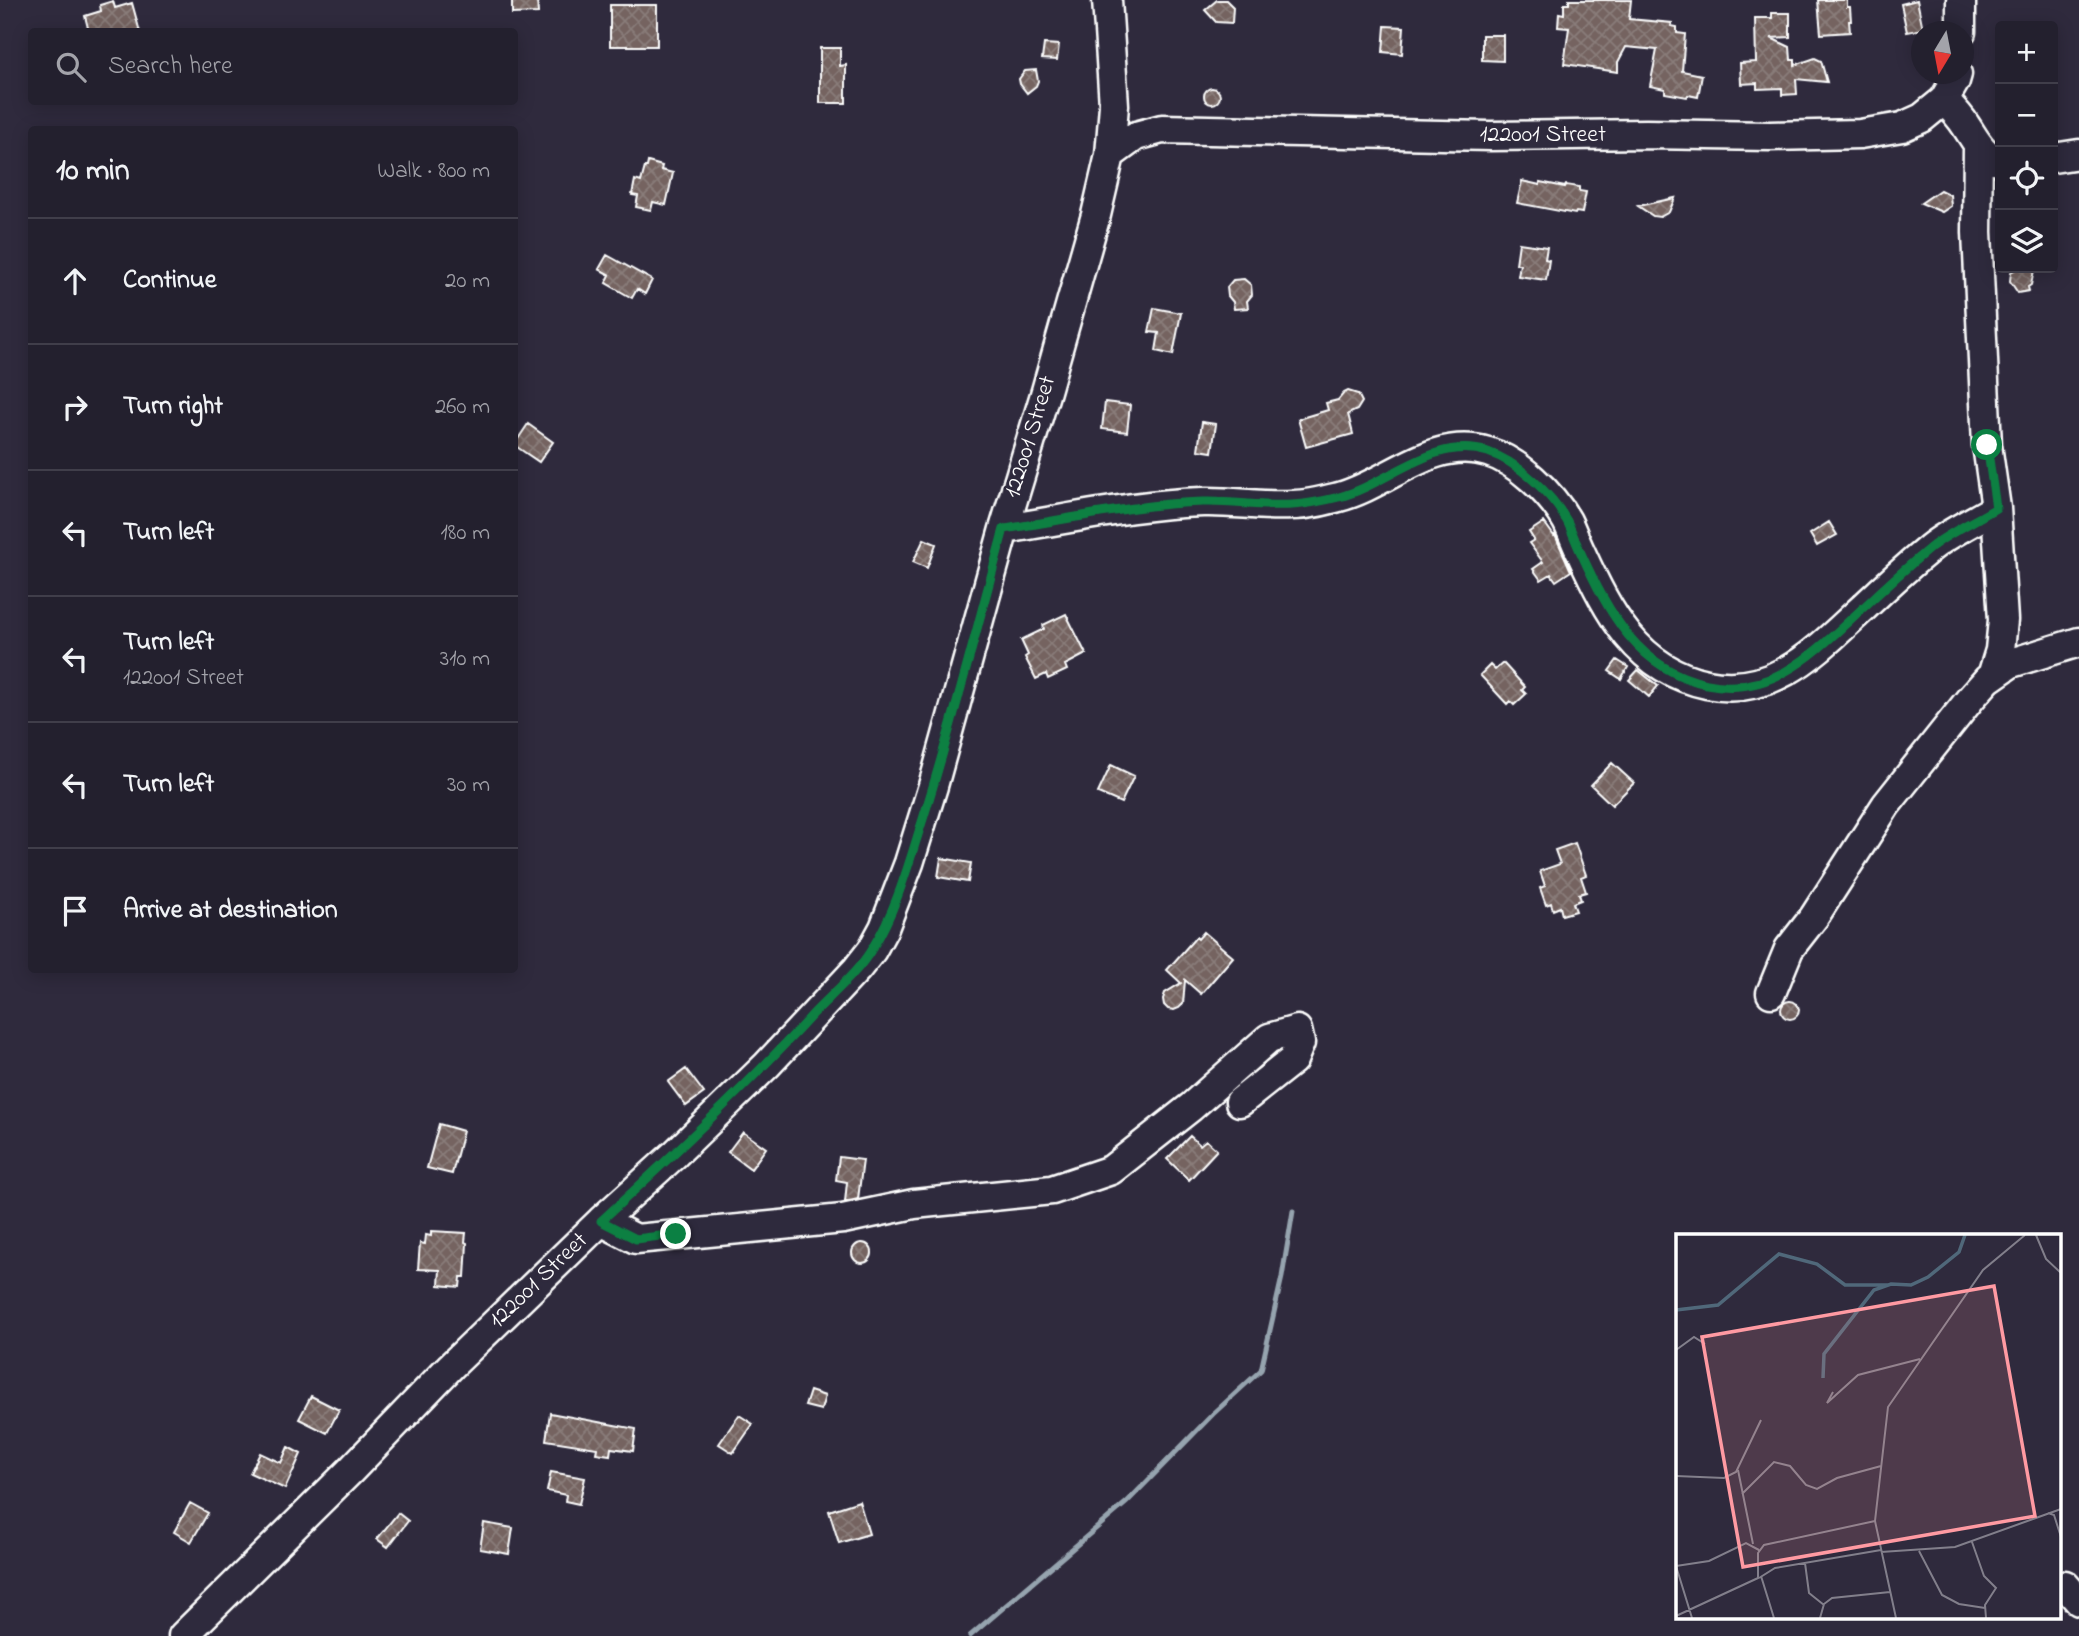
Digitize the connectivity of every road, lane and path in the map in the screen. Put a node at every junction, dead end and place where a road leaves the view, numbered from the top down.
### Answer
1 (1107, 0) edge
2 (1961, 0) edge
3 (1961, 21) edge
4 (1953, 84) edge
5 (1944, 100) junction
6 (2079, 153) edge
7 (1989, 154) edge
8 (1110, 155) junction
9 (2058, 157) edge
10 (1996, 508) junction
11 (1004, 529) junction
12 (2079, 642) edge
13 (1992, 676) junction
14 (1771, 993) dead end
15 (1240, 1102) dead end
16 (601, 1221) junction
17 (183, 1636) edge

1 - 8 street, 122001 Street
2 - 3 street
4 - 5 street, 122001 Street
5 - 7 street
5 - 8 street, 122001 Street
6 - 9 street
7 - 10 street
8 - 11 street, 122001 Street
10 - 11 street
10 - 13 street
11 - 16 street, 122001 Street
12 - 13 street
13 - 14 street
15 - 16 street
16 - 17 street, 122001 Street

